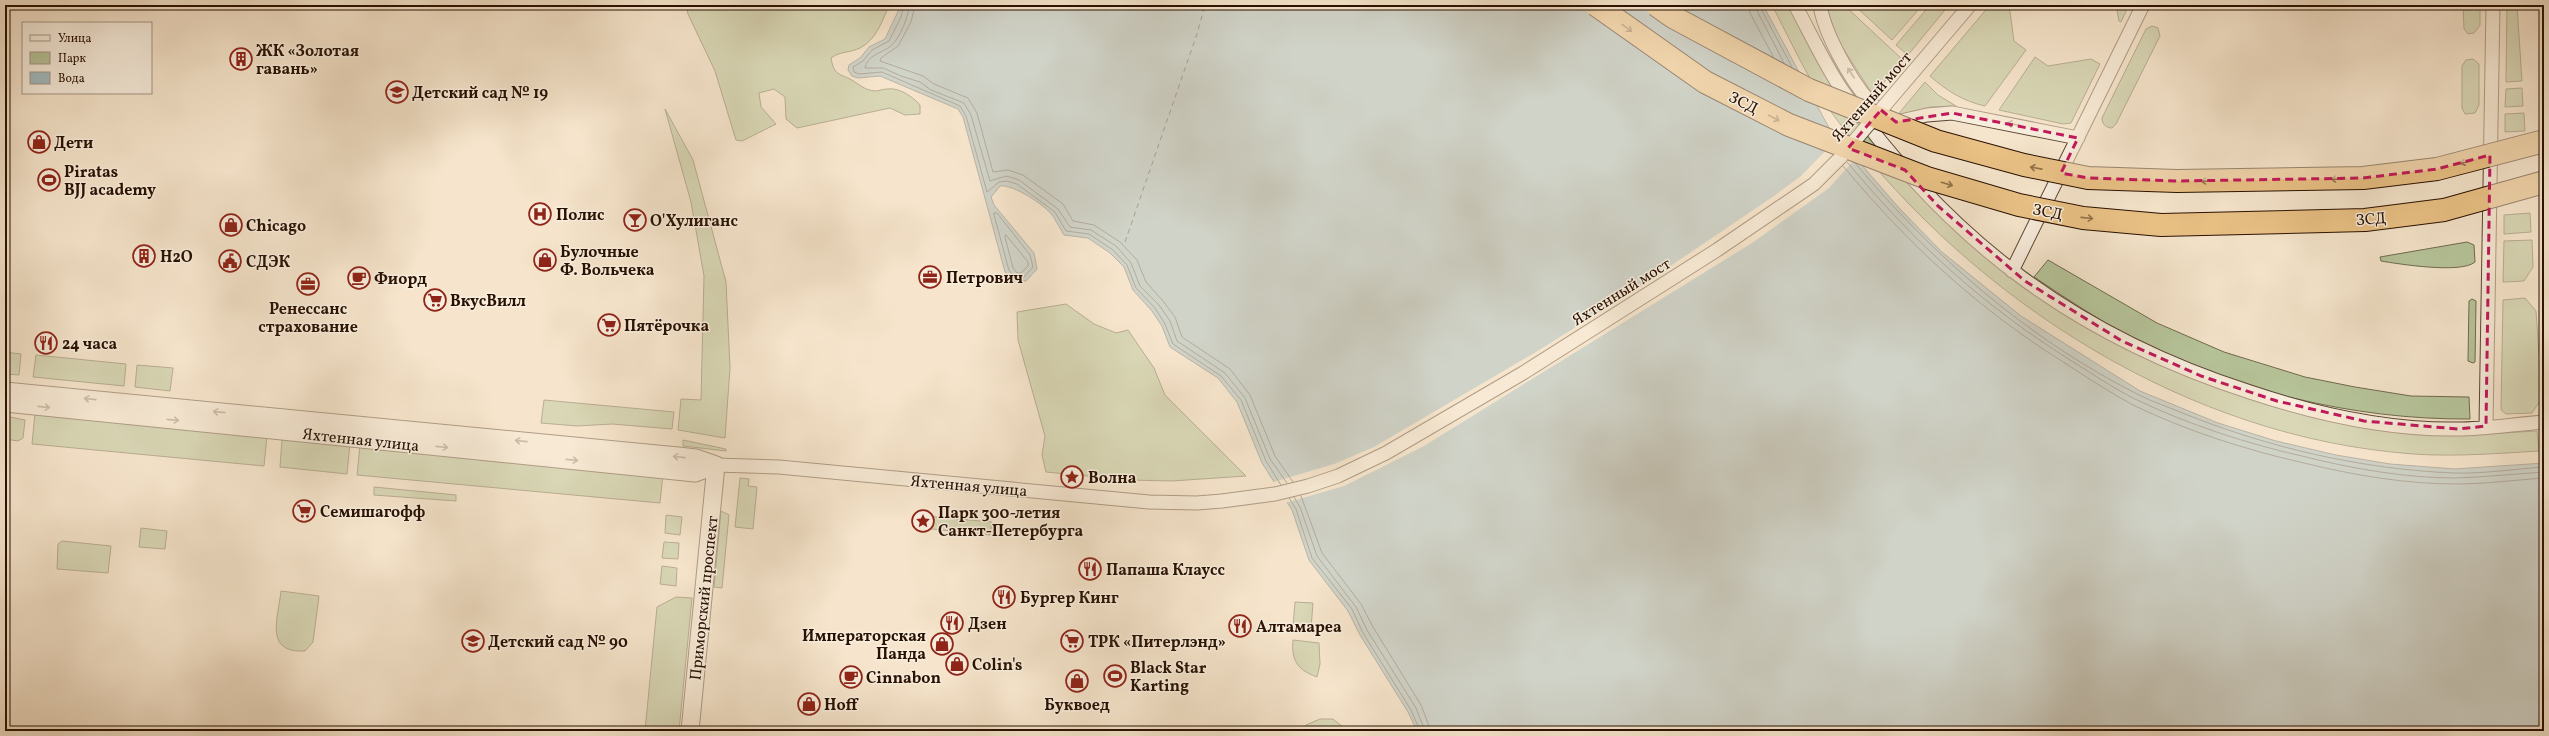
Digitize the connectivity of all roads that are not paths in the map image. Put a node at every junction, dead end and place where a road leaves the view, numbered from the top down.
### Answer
1 (1596, 5) edge
2 (1656, 5) edge
3 (1795, 5) edge
4 (1820, 5) edge
5 (1970, 5) edge
6 (2143, 5) edge
7 (2493, 5) edge
8 (2078, 138) junction
9 (2544, 141) edge
10 (2544, 182) edge
11 (2012, 271) junction
12 (5, 391) edge
13 (5, 403) edge
14 (2544, 422) edge
15 (2486, 426) junction
16 (716, 466) junction
17 (1222, 501) joint
18 (690, 731) edge

1 -> 10 highway, ЗСД, bridge
9 -> 2 highway, bridge
3 - 11 street
8 -> 4 street
5 - 17 street, Яхтенный мост, bridge
6 - 8 street
7 - 15 street
8 - 11 street
11 - 15 street
16 -> 12 street, Яхтенная улица
13 -> 16 street, Яхтенная улица
14 - 15 street
16 - 17 street, Яхтенная улица
16 - 18 street, Приморский проспект

